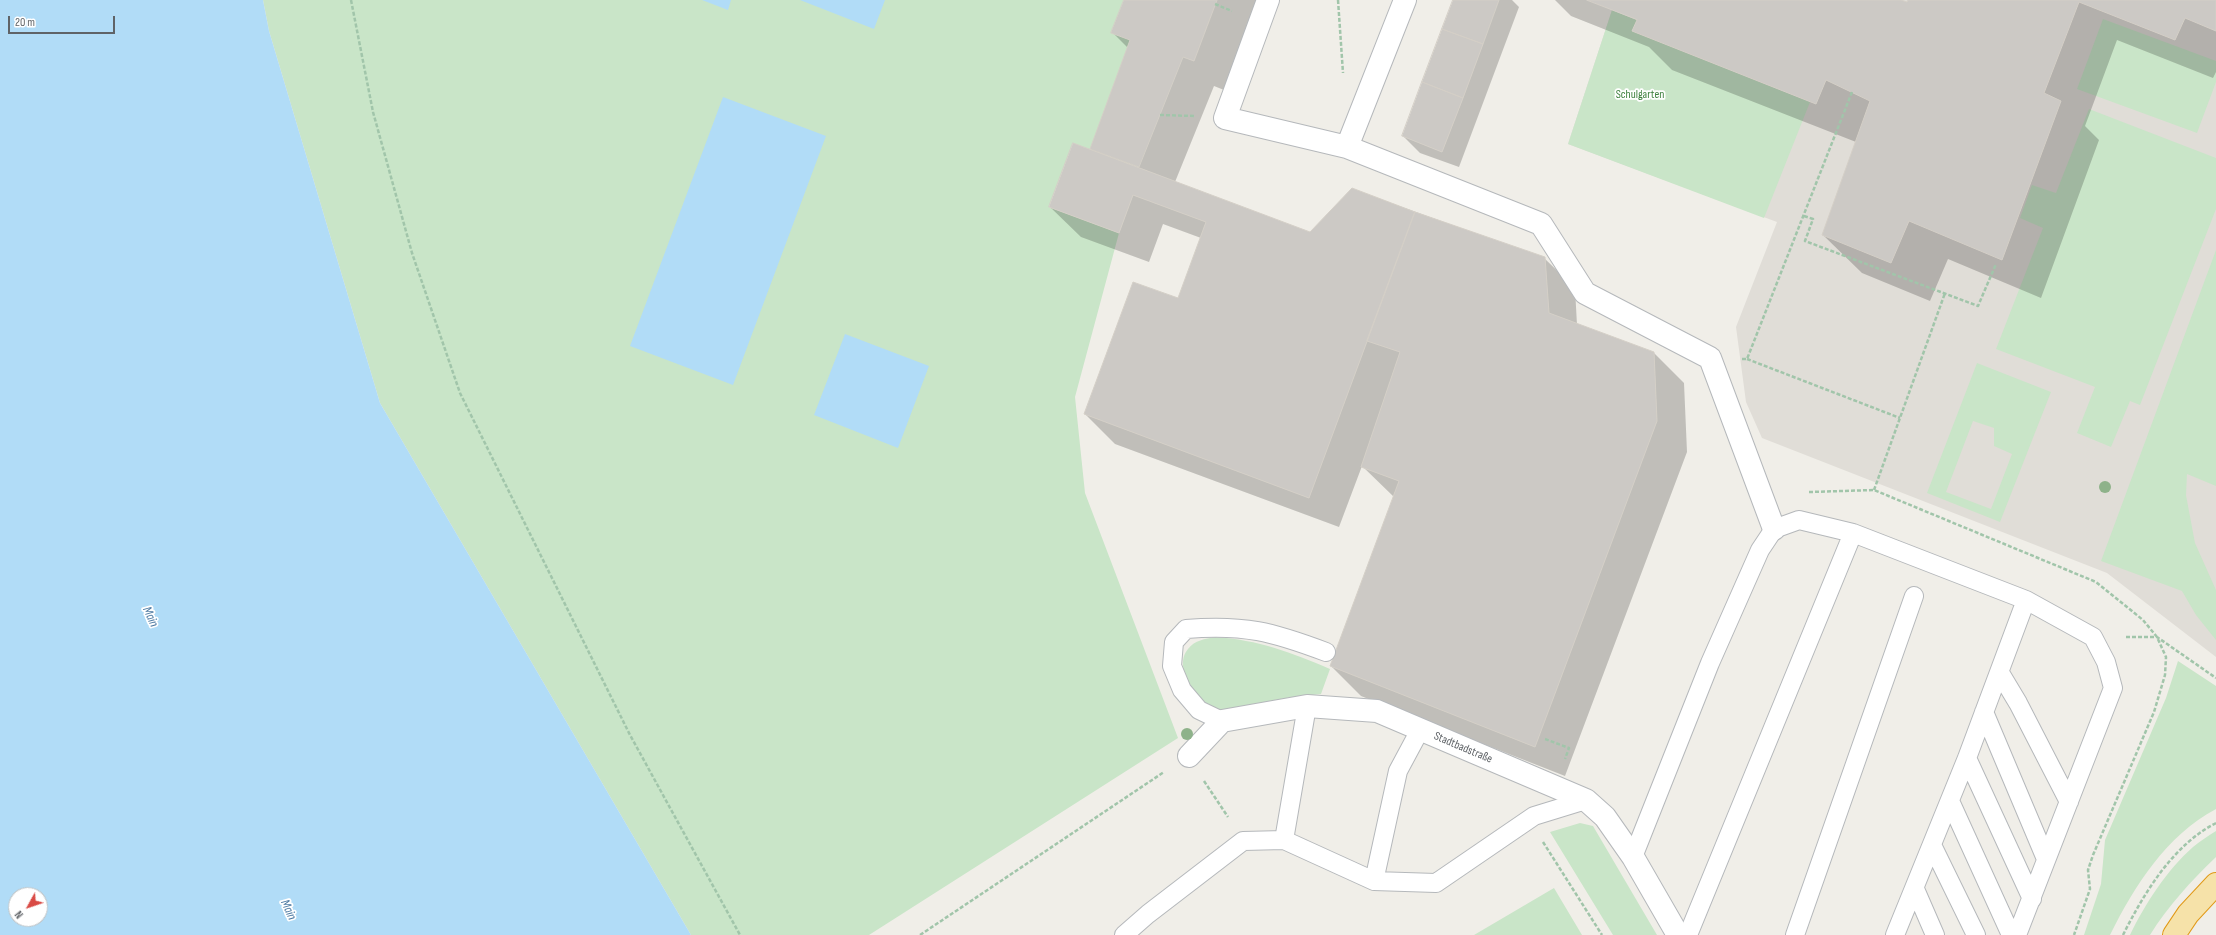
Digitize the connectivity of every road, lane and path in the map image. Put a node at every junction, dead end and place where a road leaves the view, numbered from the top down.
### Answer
1 (351, 0) edge
2 (1268, 0) edge
3 (1405, 0) edge
4 (1852, 92) dead end
5 (1160, 115) dead end
6 (1225, 118) junction
7 (1347, 147) junction
8 (1804, 216) junction
9 (1996, 264) dead end
10 (1945, 293) junction
11 (1710, 358) junction
12 (1747, 359) junction
13 (1900, 418) junction
14 (1874, 490) dead end
15 (1774, 529) junction
16 (1853, 533) junction
17 (1914, 596) dead end
18 (2026, 600) junction
19 (2093, 637) junction
20 (1326, 652) dead end
21 (2000, 673) junction
22 (2216, 678) edge
23 (1306, 706) junction
24 (1984, 712) junction
25 (1222, 721) junction
26 (1420, 730) junction
27 (1545, 740) dead end
28 (1188, 756) junction
29 (1967, 758) junction
30 (1565, 761) dead end
31 (1586, 800) junction
32 (1950, 801) junction
33 (2069, 802) junction
34 (1534, 816) junction
35 (2216, 822) edge
36 (1284, 840) junction
37 (1243, 841) junction
38 (1932, 846) junction
39 (1633, 857) junction
40 (2046, 859) junction
41 (1374, 881) junction
42 (2216, 884) edge
43 (1915, 889) junction
44 (2032, 899) junction
45 (1897, 934) edge
46 (740, 935) edge
47 (920, 935) edge
48 (1124, 935) edge
49 (1602, 935) edge
50 (1678, 935) edge
51 (1688, 935) edge
52 (1794, 935) edge
53 (1935, 935) edge
54 (1976, 935) edge
55 (2012, 935) edge
56 (2017, 935) edge
57 (2123, 935) edge
58 (2174, 935) edge

1 - 46 path
2 - 6 street
3 - 7 street
4 - 8 path
5 - 6 path
6 - 7 street
7 - 11 street
8 - 10 path
8 - 12 path
9 - 10 path
10 - 13 path
11 - 12 path
11 - 15 street
12 - 13 path
13 - 14 path
15 - 16 lane
15 - 39 lane
16 - 18 lane
16 - 51 lane
17 - 52 lane
18 - 19 lane
18 - 21 lane
19 - 22 path
19 - 33 lane
20 - 25 lane
21 - 24 lane
21 - 33 lane
23 - 25 street, Stadtbadstraße
23 - 26 street, Stadtbadstraße
23 - 36 lane
24 - 29 lane
24 - 40 lane
25 - 28 street
26 - 31 street, Stadtbadstraße
26 - 41 lane
27 - 30 path
28 - 37 path
28 - 47 path
29 - 32 lane
29 - 44 lane
31 - 34 lane
31 - 39 street, Stadtbadstraße
32 - 38 lane
32 - 55 lane
33 - 40 lane
34 - 41 lane
34 - 49 path
35 - 57 path
36 - 37 lane
36 - 41 lane
37 - 48 lane
38 - 43 lane
38 - 54 lane
39 - 50 street, Stadtbadstraße
40 - 44 lane
42 - 58 highway
43 - 45 lane
43 - 53 lane
44 - 56 lane

